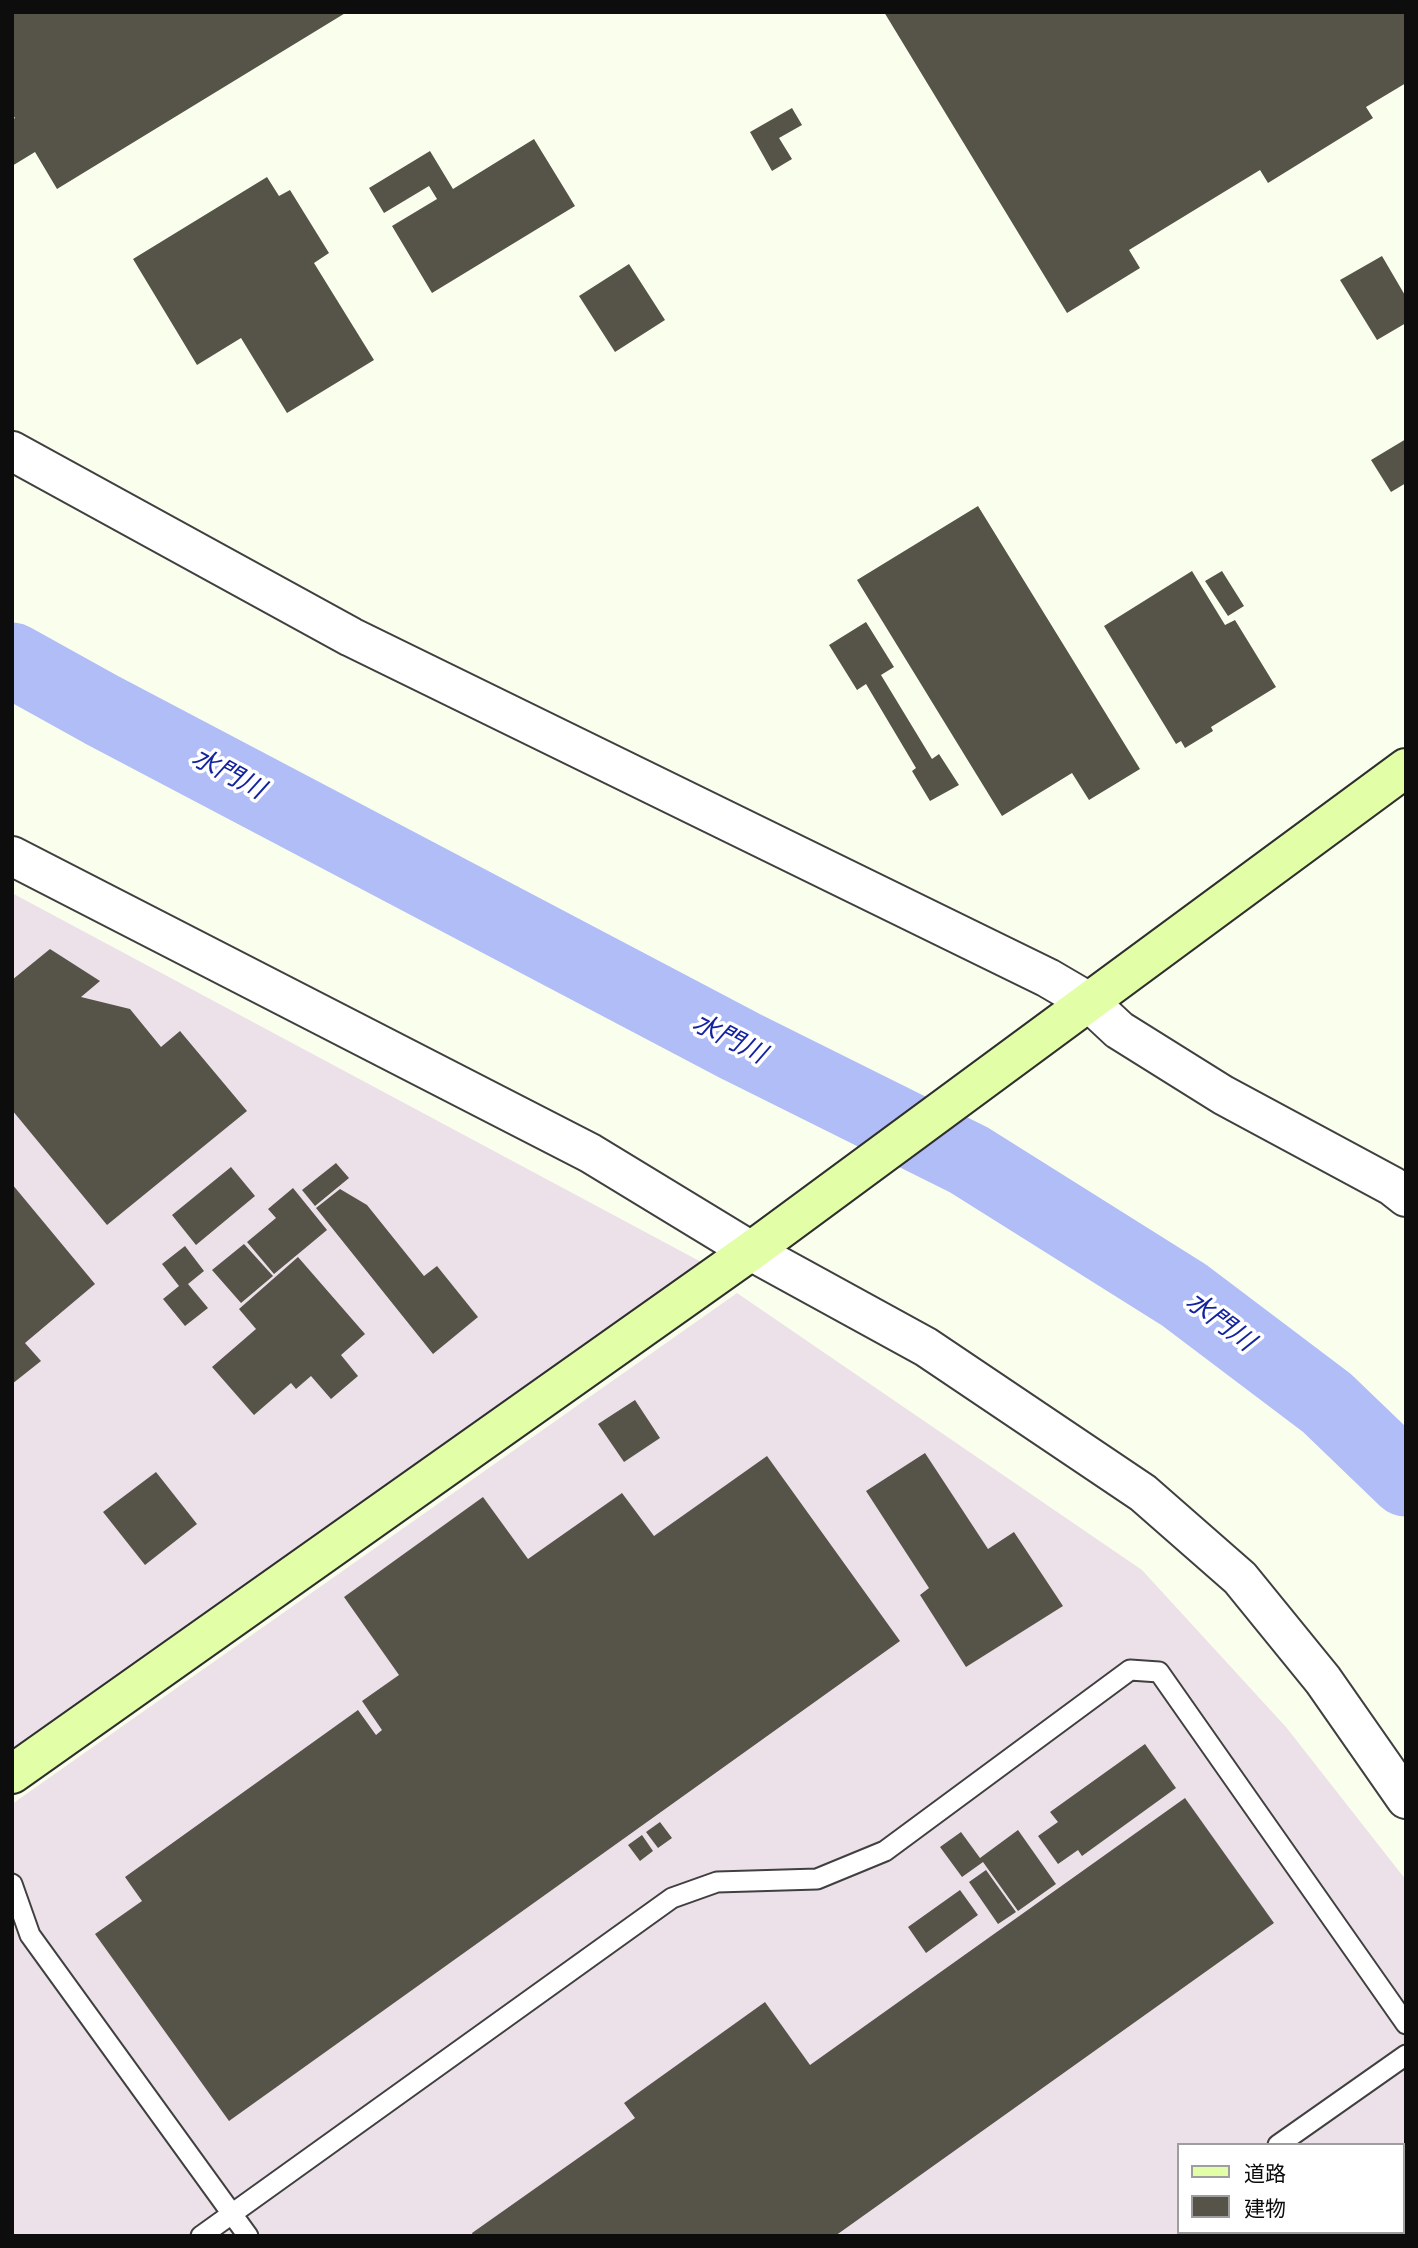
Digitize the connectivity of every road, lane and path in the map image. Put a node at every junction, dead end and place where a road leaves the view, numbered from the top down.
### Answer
1 (12, 451) edge
2 (1406, 768) edge
3 (12, 856) edge
4 (1075, 1012) junction
5 (1406, 1197) edge
6 (751, 1251) junction
7 (12, 1774) edge
8 (1406, 1799) edge
9 (12, 1884) edge
10 (1406, 2024) edge
11 (1406, 2055) edge
12 (1281, 2143) edge
13 (232, 2214) junction
14 (201, 2236) edge
15 (248, 2236) edge

1 - 4 street
2 - 4 street
3 - 6 street
4 - 5 street
4 - 6 street
6 - 7 street
6 - 8 street
9 - 13 lane
10 - 13 lane
11 - 12 lane
13 - 14 lane
13 - 15 lane

